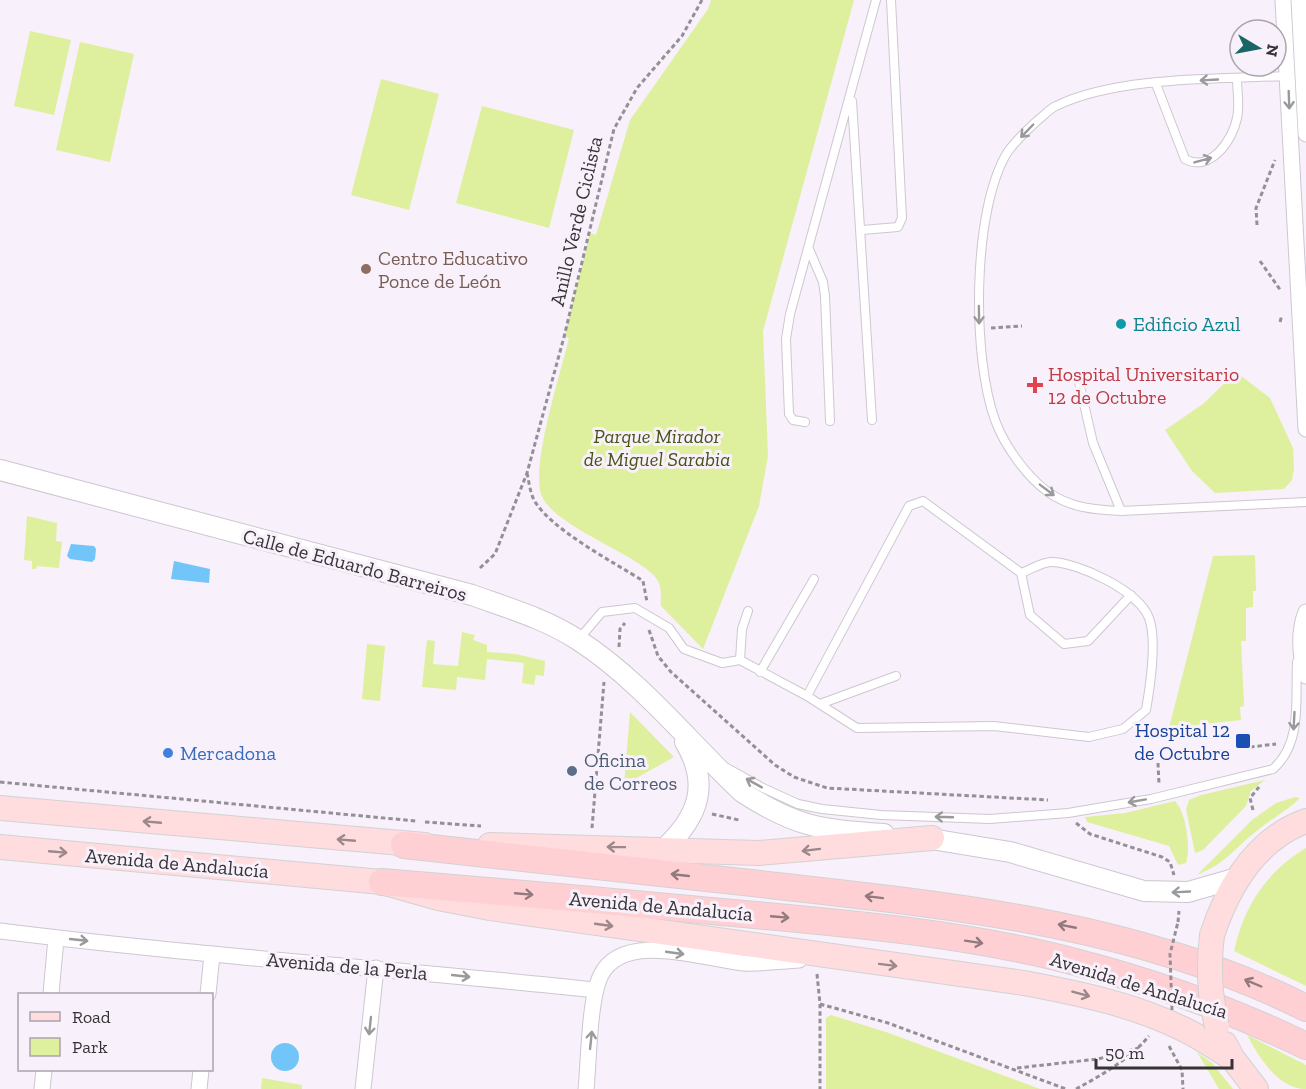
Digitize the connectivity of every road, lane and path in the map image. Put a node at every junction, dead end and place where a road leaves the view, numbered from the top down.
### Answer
1 (702, 0) edge
2 (876, 0) edge
3 (891, 0) edge
4 (1283, 0) edge
5 (1299, 0) edge
6 (1284, 18) edge
7 (1288, 76) edge
8 (1254, 78) edge
9 (1237, 79) junction
10 (1156, 84) junction
11 (851, 94) junction
12 (1305, 101) edge
13 (1306, 134) edge
14 (1278, 153) dead end
15 (1257, 225) dead end
16 (861, 230) junction
17 (809, 249) junction
18 (1260, 261) dead end
19 (1283, 298) dead end
20 (1282, 314) dead end
21 (1280, 322) dead end
22 (1022, 326) dead end
23 (988, 328) dead end
24 (1078, 378) dead end
25 (872, 420) dead end
26 (830, 421) dead end
27 (805, 422) dead end
28 (1306, 429) edge
29 (0, 470) edge
30 (1306, 502) edge
31 (1121, 511) junction
32 (480, 568) dead end
33 (1021, 573) junction
34 (814, 579) dead end
35 (1131, 595) junction
36 (748, 612) dead end
37 (1306, 612) edge
38 (633, 621) dead end
39 (578, 640) junction
40 (1301, 646) junction
41 (616, 652) dead end
42 (740, 660) junction
43 (760, 672) junction
44 (896, 676) dead end
45 (1306, 676) edge
46 (602, 678) dead end
47 (807, 696) junction
48 (820, 704) junction
49 (676, 726) junction
50 (1276, 744) dead end
51 (1250, 747) dead end
52 (705, 755) junction
53 (1158, 763) dead end
54 (0, 782) edge
55 (1159, 783) dead end
56 (0, 808) edge
57 (702, 812) dead end
58 (1305, 819) edge
59 (739, 820) dead end
60 (485, 826) dead end
61 (599, 832) dead end
62 (932, 838) junction
63 (404, 845) junction
64 (0, 847) edge
65 (665, 848) junction
66 (1237, 878) junction
67 (382, 882) junction
68 (1179, 907) dead end
69 (0, 931) edge
70 (56, 938) junction
71 (212, 955) junction
72 (824, 966) junction
73 (376, 968) junction
74 (596, 990) junction
75 (51, 993) edge
76 (208, 993) edge
77 (820, 1004) junction
78 (1306, 1008) edge
79 (1172, 1010) dead end
80 (1149, 1036) dead end
81 (1167, 1042) dead end
82 (1306, 1046) edge
83 (1139, 1048) junction
84 (1233, 1059) junction
85 (1015, 1068) junction
86 (44, 1071) edge
87 (201, 1071) edge
88 (42, 1089) edge
89 (199, 1089) edge
90 (363, 1089) edge
91 (586, 1089) edge
92 (820, 1089) edge
93 (1066, 1089) edge
94 (1076, 1089) edge
95 (1183, 1089) edge
96 (1256, 1089) edge

1 - 32 path, Anillo Verde Ciclista
2 - 11 lane
3 - 16 lane
4 - 6 street
5 - 12 street
7 -> 28 street
8 - 9 lane
9 -> 10 lane
10 -> 9 lane
10 -> 31 lane
11 - 16 lane
11 - 17 lane
12 - 13 street
14 - 15 path
16 - 25 lane
17 - 26 lane
17 - 27 lane
18 - 19 path
20 - 21 path
22 - 23 path
24 - 31 lane
29 - 39 street, Calle de Eduardo Barreiros
30 - 31 lane
33 - 35 lane
33 - 35 lane
33 - 47 lane
34 - 43 lane
35 - 48 lane
36 - 42 lane
37 - 40 street
38 - 41 path
39 - 42 lane
39 - 49 street, Calle de Eduardo Barreiros
40 - 45 street
40 -> 52 lane
42 - 43 lane
43 - 47 lane
44 - 48 lane
46 - 61 path
47 - 48 lane
49 - 52 street, Calle de Eduardo Barreiros
49 - 65 street
50 - 51 path
52 - 62 street, Calle de Eduardo Barreiros
53 - 55 path
54 - 60 path
63 -> 56 main road, Avenida de Andalucía
57 - 59 path
58 - 66 main road
62 -> 65 main road
66 -> 62 street
65 -> 63 main road
78 -> 63 highway, Avenida de Andalucía
64 -> 67 main road, Avenida de Andalucía
66 - 84 main road, bridge
67 -> 72 main road
67 -> 82 highway, Avenida de Andalucía
68 - 79 path, bridge
69 - 70 street, Avenida de la Perla
70 -> 71 street, Avenida de la Perla
70 - 75 street
71 - 73 street, Avenida de la Perla
71 - 76 street
74 -> 72 street
72 - 77 path
72 -> 84 main road
73 -> 74 street, Avenida de la Perla
73 -> 90 street
91 -> 74 street
77 - 85 path
77 - 92 path
80 - 83 path
81 - 95 path
83 - 85 path
83 - 94 path
84 - 96 main road
85 - 93 path
86 - 88 street
87 - 89 street

